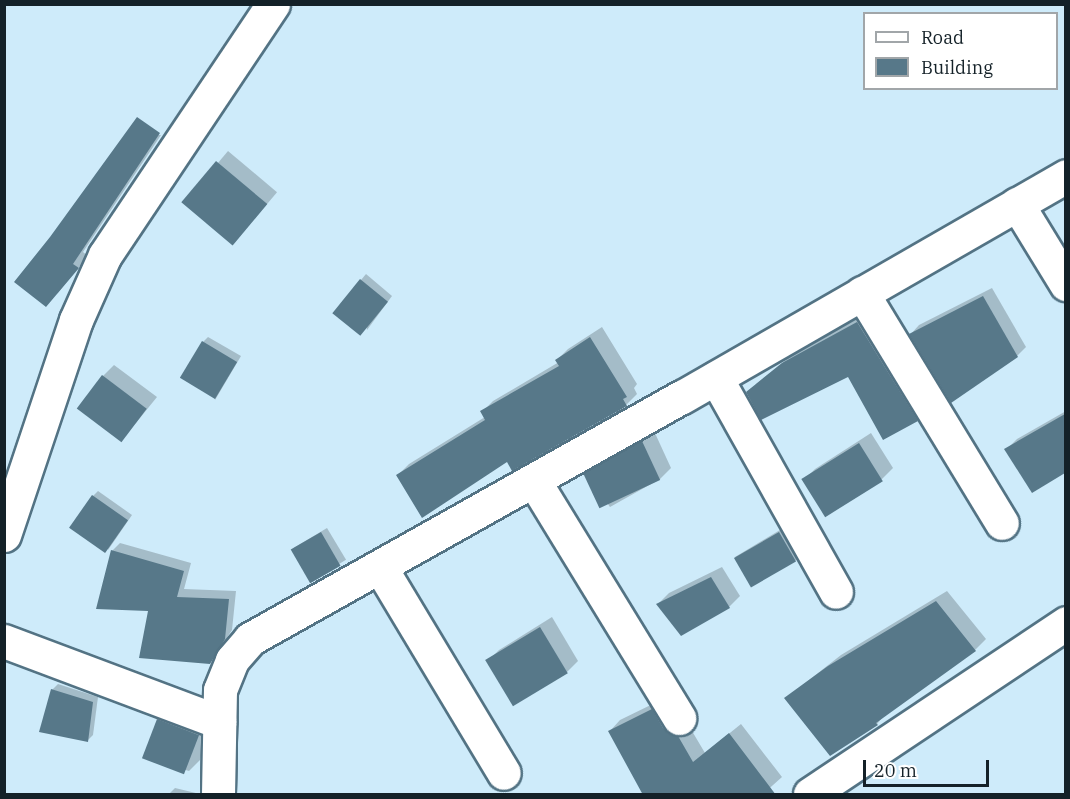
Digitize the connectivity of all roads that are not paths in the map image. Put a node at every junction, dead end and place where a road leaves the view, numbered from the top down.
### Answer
1 (273, 4) edge
2 (1065, 176) edge
3 (1017, 204) junction
4 (1065, 284) edge
5 (862, 293) junction
6 (716, 378) junction
7 (534, 481) junction
8 (1002, 523) dead end
9 (4, 535) edge
10 (380, 567) junction
11 (836, 592) dead end
12 (1065, 623) edge
13 (4, 641) edge
14 (679, 718) dead end
15 (219, 722) junction
16 (504, 773) dead end
17 (825, 791) edge
18 (218, 795) edge

1 - 9 street
2 - 3 street
3 - 4 street
3 - 5 street
5 - 6 street
5 - 8 street
6 - 7 street
6 - 11 street
7 - 10 street
7 - 14 street
10 - 15 street
10 - 16 street
12 - 17 street
13 - 15 street
15 - 18 street

